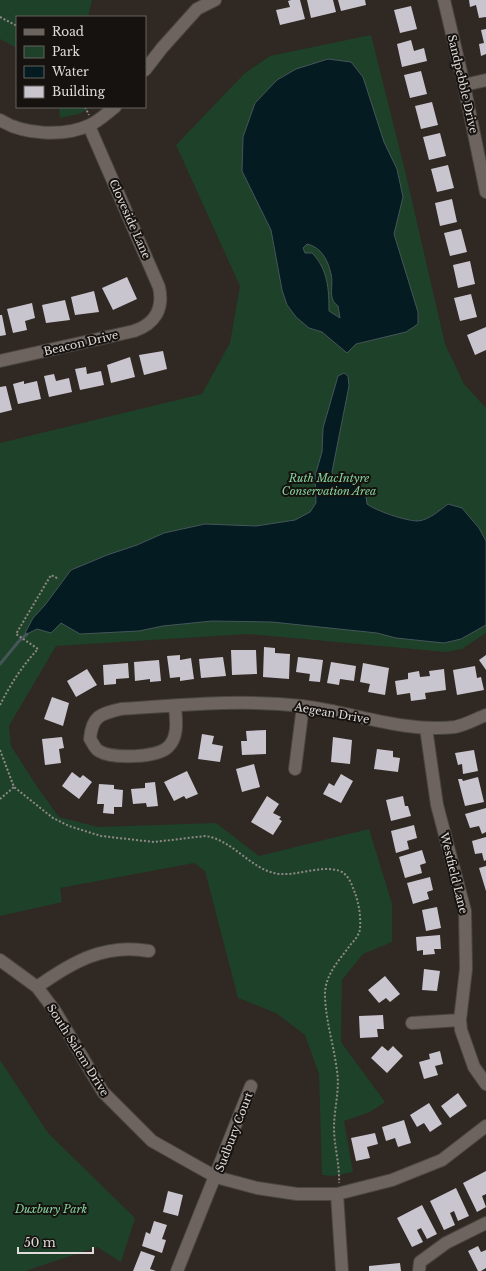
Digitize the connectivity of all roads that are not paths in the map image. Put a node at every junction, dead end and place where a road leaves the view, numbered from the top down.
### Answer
1 (215, 0) edge
2 (444, 0) edge
3 (194, 5) edge
4 (146, 69) edge
5 (486, 80) edge
6 (464, 85) junction
7 (114, 108) edge
8 (1, 123) edge
9 (89, 126) junction
10 (486, 192) edge
11 (157, 315) joint
12 (0, 361) edge
13 (175, 706) junction
14 (303, 706) junction
15 (486, 715) edge
16 (426, 728) junction
17 (295, 769) dead end
18 (150, 951) dead end
19 (0, 960) edge
20 (37, 987) junction
21 (460, 1020) junction
22 (412, 1023) dead end
23 (486, 1084) edge
24 (251, 1086) dead end
25 (486, 1126) edge
26 (216, 1177) junction
27 (337, 1194) junction
28 (486, 1223) edge
29 (419, 1266) edge
30 (177, 1271) edge
31 (342, 1271) edge

1 - 3 street
2 - 6 street, Sandpebble Drive
3 - 4 street
5 - 6 street
6 - 10 street, Sandpebble Drive
7 - 9 street
8 - 9 street
9 - 11 street, Cloveside Lane
11 - 12 street, Beacon Drive
13 - 13 street, Aegean Drive
13 - 14 street, Aegean Drive
14 - 16 street, Aegean Drive
14 - 17 street
15 - 16 street, Aegean Drive
16 - 21 street, Westfield Lane
18 - 20 street
19 - 20 street, South Salem Drive
20 - 26 street, South Salem Drive
21 - 22 street
21 - 23 street, Westfield Lane
24 - 26 street, Sudbury Court
25 - 27 street, South Salem Drive
26 - 27 street, South Salem Drive
26 - 30 street, Sudbury Court
27 - 31 street
28 - 29 street

